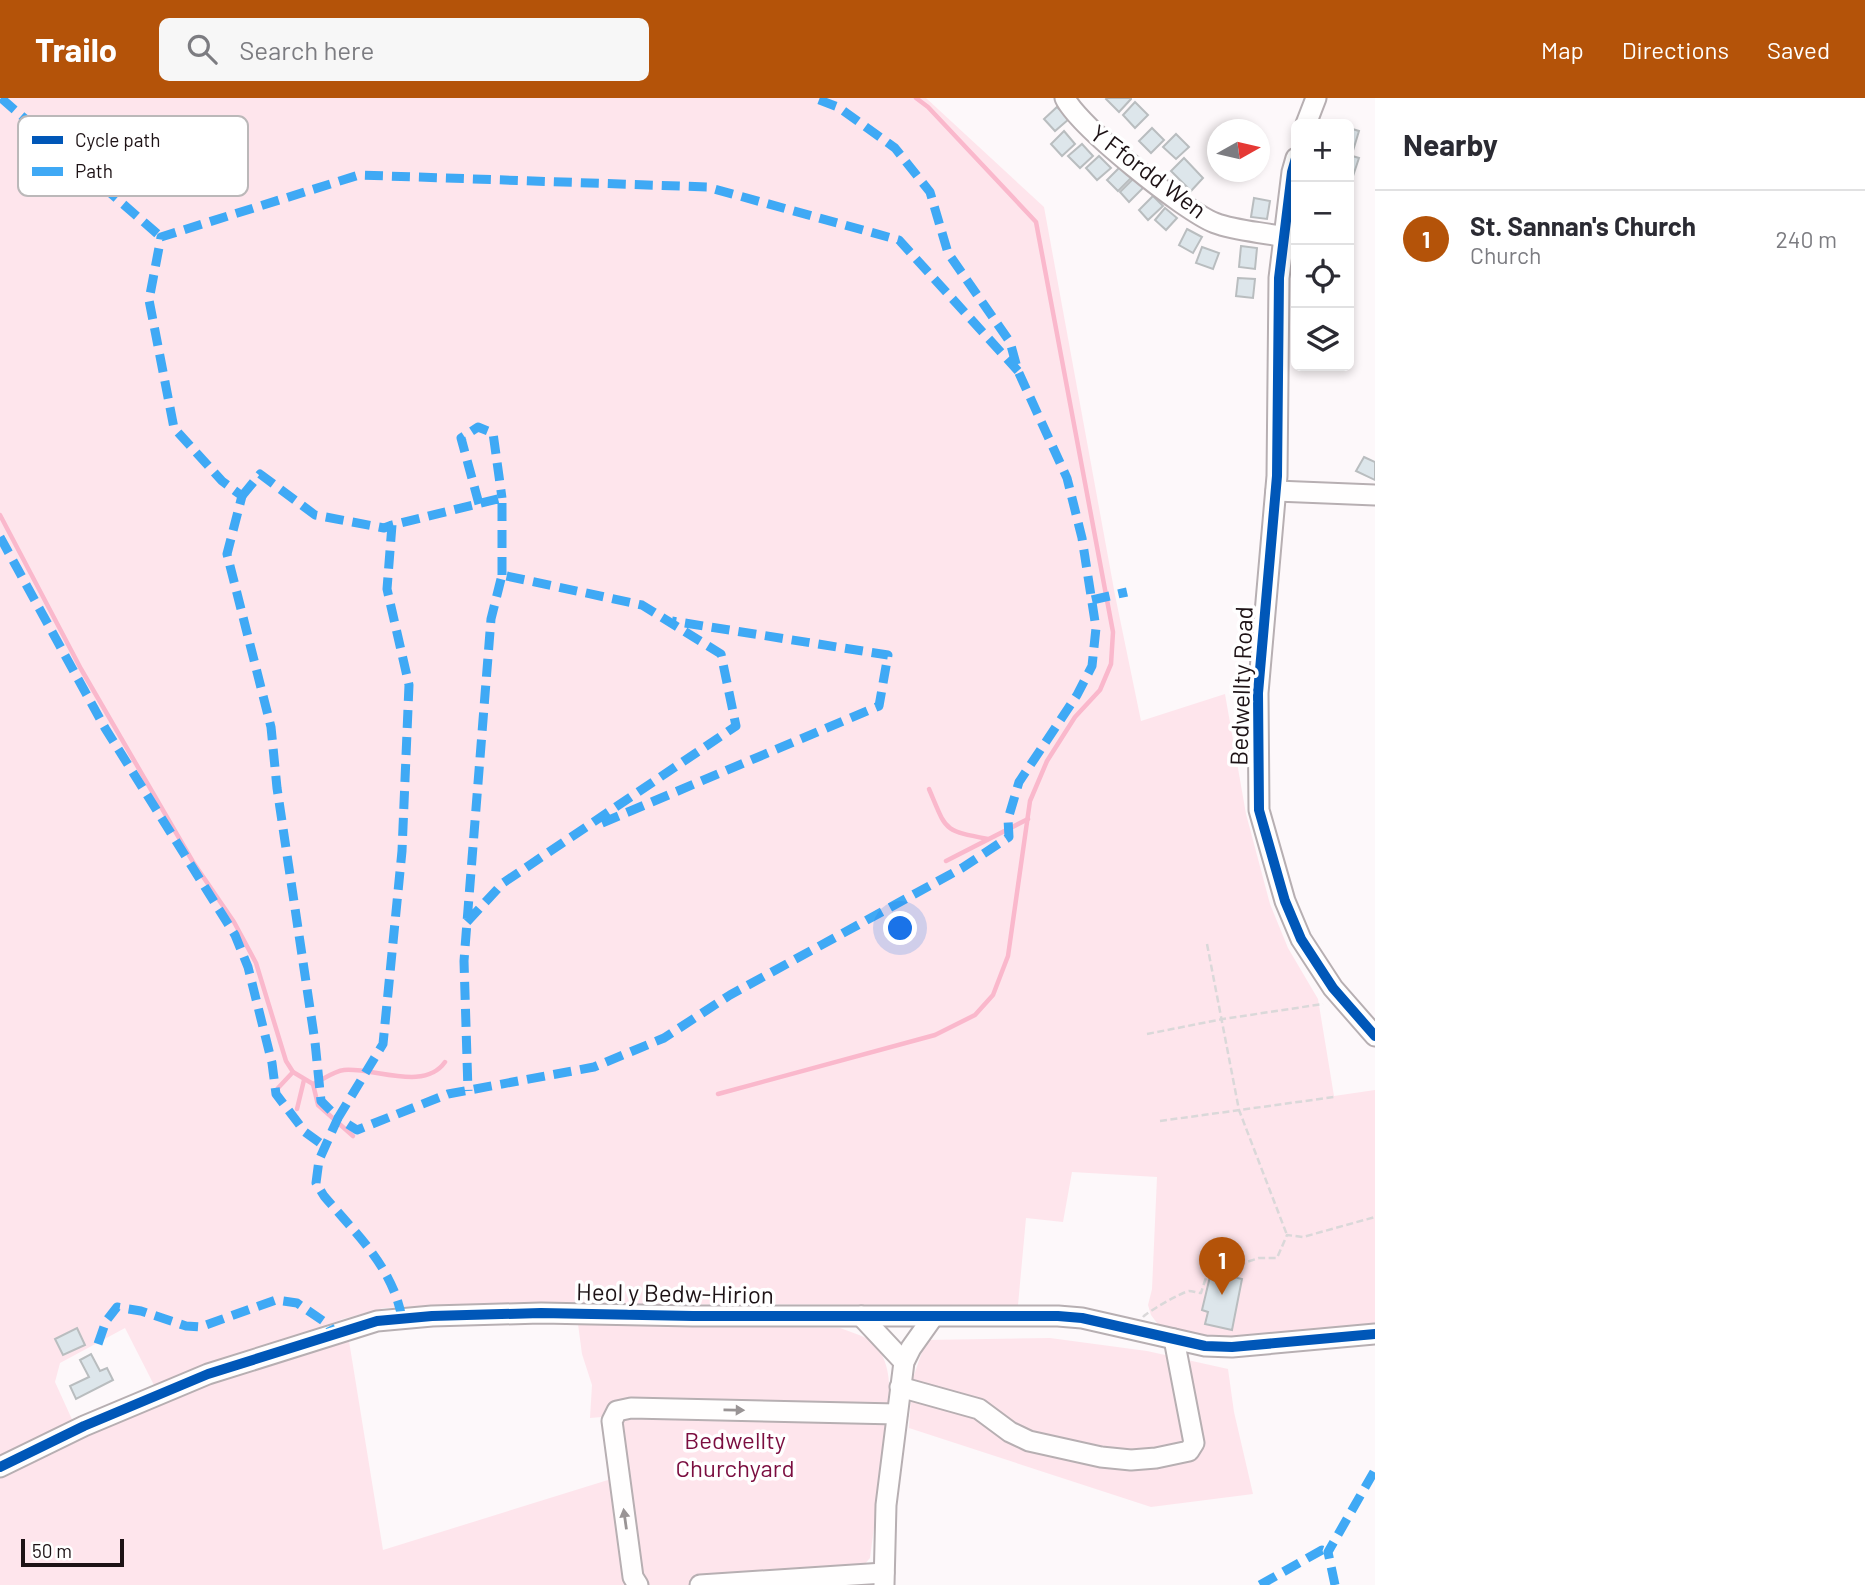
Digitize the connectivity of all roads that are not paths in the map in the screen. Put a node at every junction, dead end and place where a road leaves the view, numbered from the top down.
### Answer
1 (1065, 98) edge
2 (1316, 98) edge
3 (1308, 119) edge
4 (1292, 182) edge
5 (1284, 237) junction
6 (1276, 491) junction
7 (1375, 495) edge
8 (1375, 1036) edge
9 (861, 1316) junction
10 (933, 1317) junction
11 (1375, 1334) edge
12 (1174, 1339) junction
13 (904, 1362) junction
14 (900, 1387) junction
15 (897, 1415) junction
16 (0, 1467) edge
17 (884, 1579) edge
18 (638, 1585) edge
19 (700, 1585) edge

1 - 5 street, Y Ffordd Wen
2 - 3 street
4 - 5 street, Bedwellty Road
5 - 6 street, Bedwellty Road
6 - 7 street
6 - 8 street, Bedwellty Road
9 - 10 street, Heol y Bedw-Hirion
9 - 13 street
9 - 16 street, Heol y Bedw-Hirion
10 - 12 street, Heol y Bedw-Hirion
10 - 13 street
11 - 12 street, Heol y Bedw-Hirion
12 - 14 street
13 - 14 street
14 - 15 street
15 - 17 street
18 -> 15 street
17 - 19 street

